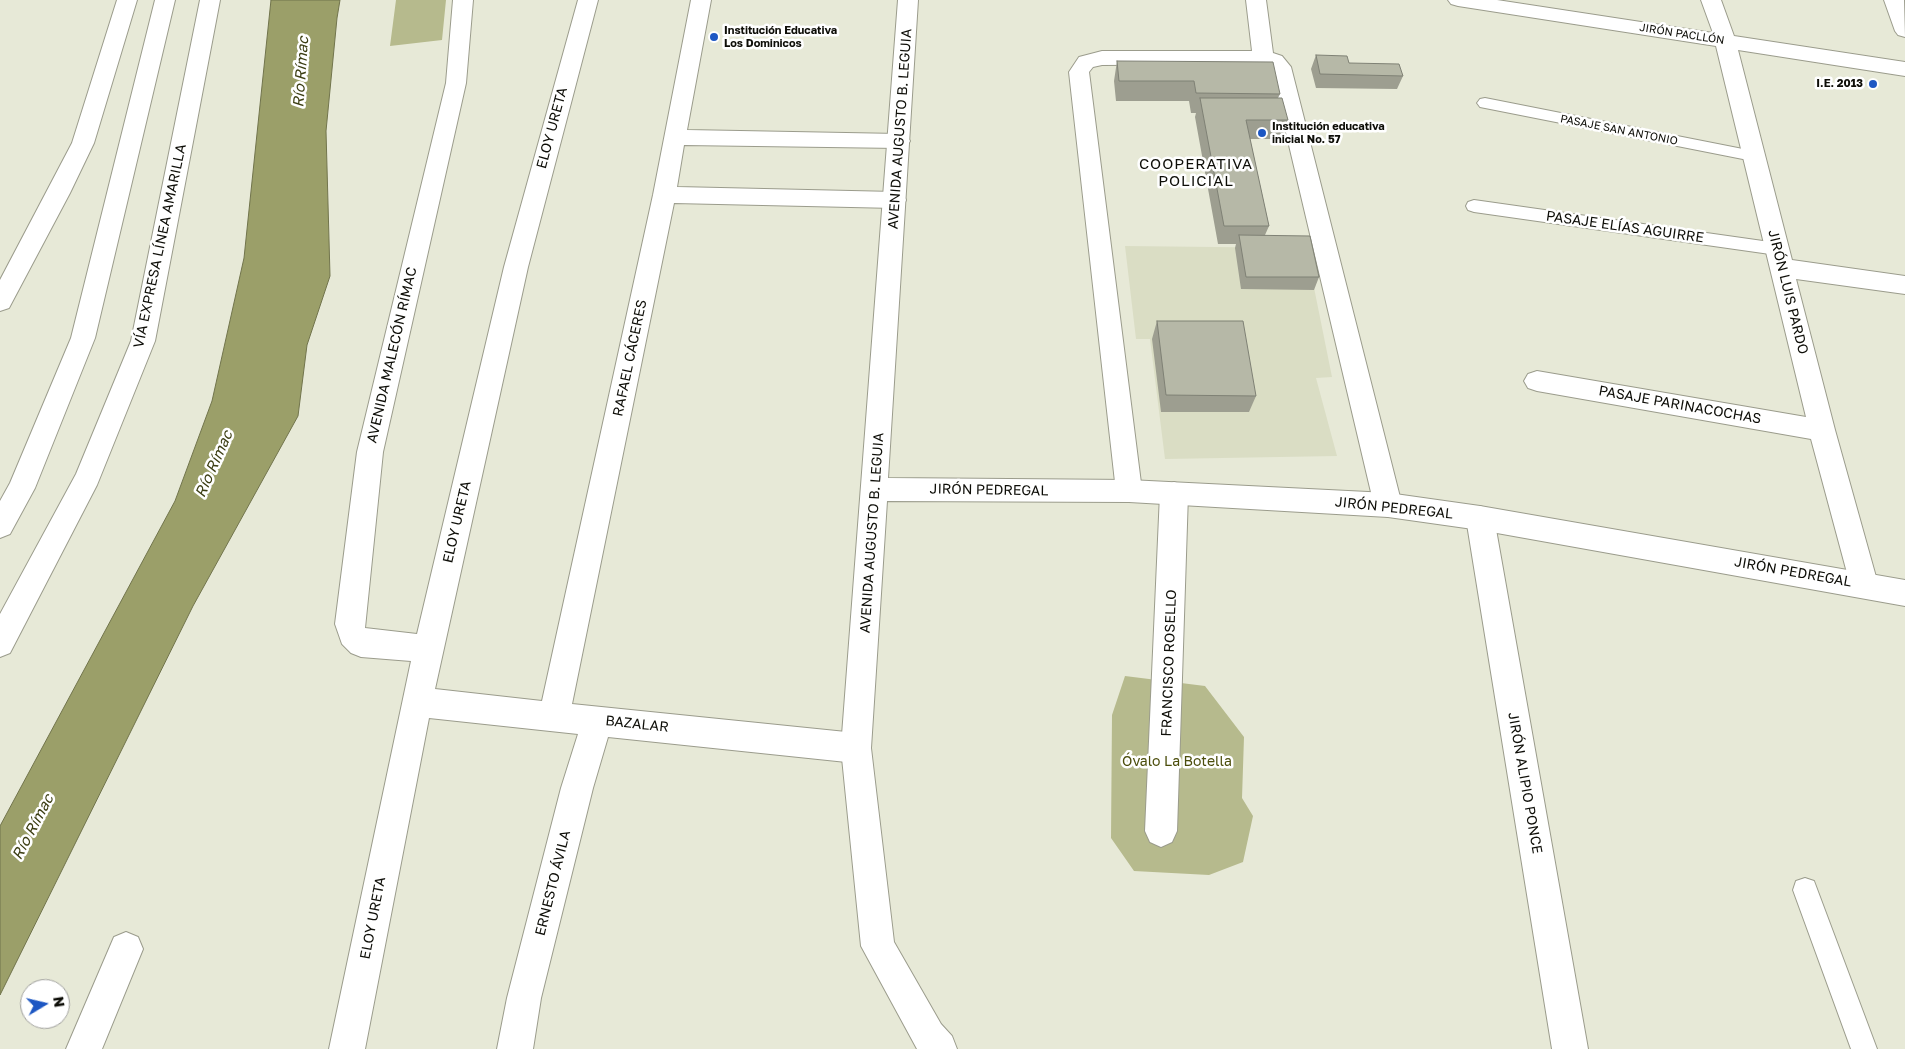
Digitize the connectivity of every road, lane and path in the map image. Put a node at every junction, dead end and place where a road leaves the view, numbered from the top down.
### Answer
1 (127, 0) edge
2 (165, 0) edge
3 (210, 0) edge
4 (463, 0) edge
5 (588, 0) edge
6 (701, 0) edge
7 (908, 0) edge
8 (1256, 0) edge
9 (1458, 0) edge
10 (1712, 0) edge
11 (1894, 0) edge
12 (1905, 31) edge
13 (1725, 40) junction
14 (1262, 57) junction
15 (1905, 69) edge
16 (1485, 103) dead end
17 (676, 137) junction
18 (899, 141) junction
19 (1754, 156) junction
20 (664, 195) junction
21 (895, 200) junction
22 (1474, 206) dead end
23 (1780, 258) junction
24 (1905, 285) edge
25 (0, 302) edge
26 (1537, 381) dead end
27 (1822, 430) junction
28 (876, 488) junction
29 (1129, 491) junction
30 (1174, 494) junction
31 (1388, 505) junction
32 (1480, 518) junction
33 (0, 526) edge
34 (1864, 584) junction
35 (1905, 593) edge
36 (0, 643) edge
37 (428, 649) junction
38 (417, 702) junction
39 (554, 715) junction
40 (598, 720) junction
41 (856, 748) junction
42 (1161, 831) dead end
43 (1804, 890) dead end
44 (126, 949) dead end
45 (84, 1049) edge
46 (347, 1049) edge
47 (515, 1049) edge
48 (938, 1049) edge
49 (1570, 1049) edge
50 (1864, 1049) edge

1 - 25 main road
2 - 33 main road
3 - 36 main road, VÍA EXPRESA LÍNEA AMARILLA
4 - 37 main road, AVENIDA MALECÓN RÍMAC
5 - 37 main road, ELOY URETA
6 - 17 main road, RAFAEL CÁCERES
7 - 18 main road, AVENIDA AUGUSTO B. LEGUIA
8 - 14 main road
9 - 13 main road, JIRÓN PACLLÓN
10 - 13 main road, JIRÓN LUIS PARDO
11 - 12 main road
13 - 15 main road, JIRÓN PACLLÓN
13 - 19 main road, JIRÓN LUIS PARDO
14 - 29 main road
14 - 31 main road
16 - 19 lane, PASAJE SAN ANTONIO
17 - 18 main road
17 - 20 main road, RAFAEL CÁCERES
18 - 21 main road, AVENIDA AUGUSTO B. LEGUIA
19 - 23 main road, JIRÓN LUIS PARDO
20 - 21 main road
20 - 39 main road, RAFAEL CÁCERES
21 - 28 main road, AVENIDA AUGUSTO B. LEGUIA
22 - 23 lane, PASAJE ELÍAS AGUIRRE
23 - 24 main road
23 - 27 main road, JIRÓN LUIS PARDO
26 - 27 main road, PASAJE PARINACOCHAS
27 - 34 main road, JIRÓN LUIS PARDO
28 - 29 main road, JIRÓN PEDREGAL
28 - 41 main road, AVENIDA AUGUSTO B. LEGUIA
29 - 30 main road, JIRÓN PEDREGAL
30 - 31 main road, JIRÓN PEDREGAL
30 - 42 main road, FRANCISCO ROSELLO
31 - 32 main road, JIRÓN PEDREGAL
32 - 34 main road, JIRÓN PEDREGAL
32 - 49 main road, JIRÓN ALIPIO PONCE
34 - 35 main road, JIRÓN PEDREGAL
37 - 38 main road, ELOY URETA
38 - 39 main road, BAZALAR
38 - 46 main road, ELOY URETA
39 - 40 main road, BAZALAR
40 - 41 main road, BAZALAR
40 - 47 main road, ERNESTO ÁVILA
41 - 48 main road, AVENIDA AUGUSTO B. LEGUIA
43 - 50 lane
44 - 45 main road

